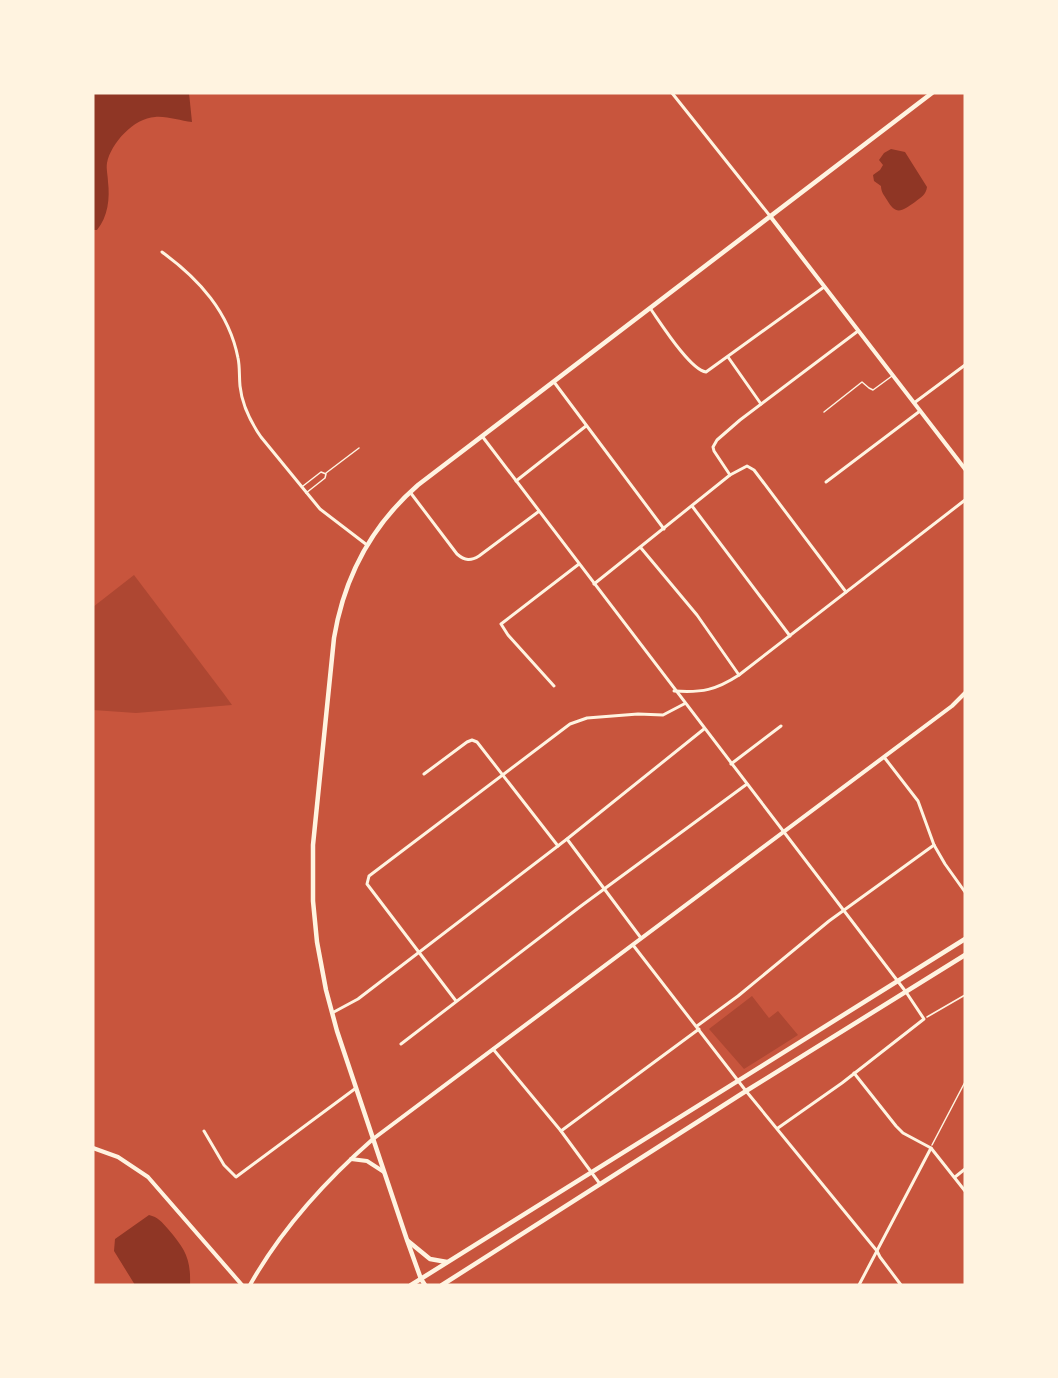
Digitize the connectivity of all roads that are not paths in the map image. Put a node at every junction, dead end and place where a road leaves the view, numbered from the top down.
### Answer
1 (672, 93) edge
2 (932, 93) edge
3 (770, 216) junction
4 (162, 252) dead end
5 (824, 287) junction
6 (650, 308) junction
7 (858, 331) junction
8 (728, 357) junction
9 (965, 365) edge
10 (892, 375) junction
11 (554, 382) junction
12 (914, 403) junction
13 (761, 404) junction
14 (920, 411) junction
15 (824, 412) dead end
16 (586, 426) junction
17 (482, 436) junction
18 (359, 448) dead end
19 (965, 468) edge
20 (326, 474) junction
21 (730, 475) junction
22 (516, 481) junction
23 (826, 482) dead end
24 (301, 488) junction
25 (410, 492) junction
26 (305, 493) junction
27 (965, 500) edge
28 (692, 506) junction
29 (538, 512) junction
30 (664, 529) junction
31 (367, 545) junction
32 (641, 548) junction
33 (579, 564) junction
34 (594, 584) junction
35 (846, 592) junction
36 (790, 636) junction
37 (740, 675) junction
38 (554, 687) dead end
39 (674, 691) junction
40 (965, 693) edge
41 (684, 704) junction
42 (781, 726) dead end
43 (704, 729) junction
44 (884, 757) junction
45 (731, 764) junction
46 (424, 774) dead end
47 (504, 775) junction
48 (747, 784) junction
49 (783, 832) junction
50 (567, 839) junction
51 (934, 845) junction
52 (558, 846) junction
53 (604, 889) junction
54 (965, 892) edge
55 (843, 911) junction
56 (641, 938) junction
57 (965, 939) edge
58 (633, 945) junction
59 (418, 952) junction
60 (965, 955) edge
61 (898, 981) junction
62 (906, 992) junction
63 (456, 1001) junction
64 (332, 1013) junction
65 (698, 1028) junction
66 (401, 1044) dead end
67 (493, 1049) junction
68 (854, 1073) junction
69 (739, 1081) junction
70 (356, 1088) junction
71 (746, 1091) junction
72 (778, 1128) junction
73 (204, 1131) dead end
74 (561, 1131) junction
75 (374, 1139) junction
76 (93, 1148) edge
77 (931, 1148) junction
78 (350, 1159) junction
79 (965, 1168) edge
80 (385, 1173) junction
81 (592, 1173) junction
82 (954, 1177) junction
83 (601, 1185) junction
84 (965, 1191) edge
85 (407, 1240) junction
86 (877, 1251) junction
87 (449, 1262) junction
88 (421, 1279) junction
89 (242, 1285) edge
90 (250, 1285) edge
91 (411, 1285) edge
92 (425, 1285) edge
93 (442, 1285) edge
94 (859, 1285) edge
95 (901, 1285) edge

1 - 3 street
2 - 3 main road
3 - 5 street
3 - 6 main road
4 - 24 street
5 - 7 street
5 - 8 street
6 - 8 street
6 - 11 main road
7 - 10 street
7 - 13 street
8 - 13 street
9 - 12 street
10 - 12 street
10 - 15 lane
11 - 16 street
11 - 17 main road
12 - 14 street
13 - 21 street
14 - 19 street
14 - 23 street
16 - 22 street
16 - 30 street
17 - 22 street
17 - 25 main road
18 - 20 lane
20 - 24 lane
20 - 26 lane
21 - 28 street
21 - 35 street
22 - 29 street
24 - 26 street
25 - 29 street
25 - 31 main road
26 - 31 street
27 - 35 street
28 - 30 street
28 - 36 street
29 - 33 street
30 - 32 street
31 - 64 main road
32 - 34 street
32 - 37 street
33 - 34 street
33 - 38 street
34 - 39 street
35 - 36 street
36 - 37 street
37 - 39 street
39 - 41 street
40 - 44 street
41 - 43 street
41 - 47 street
42 - 45 street
43 - 45 street
43 - 50 street
44 - 49 street
44 - 51 street
45 - 48 street
46 - 47 street
47 - 52 street
47 - 59 street
48 - 49 street
48 - 53 street
49 - 55 street
49 - 56 street
50 - 52 street
50 - 53 street
51 - 54 street
51 - 55 street
52 - 59 street
53 - 56 street
53 - 63 street
55 - 61 street
55 - 65 street
56 - 58 street
57 - 61 main road
58 - 65 street
58 - 67 street
59 - 63 street
59 - 64 street
60 - 62 main road
61 - 62 street
61 - 69 main road
62 - 68 street
62 - 71 main road
63 - 66 street
64 - 70 main road
65 - 69 street
65 - 74 street
67 - 74 street
67 - 75 street
68 - 72 street
68 - 77 street
69 - 71 street
69 - 81 main road
70 - 73 street
70 - 75 main road
71 - 72 street
71 - 83 main road
72 - 86 street
74 - 81 street
75 - 78 street
75 - 80 main road
76 - 89 street
77 - 82 street
77 - 86 street
78 - 80 street
78 - 90 street
79 - 82 street
80 - 85 main road
81 - 83 street
81 - 87 main road
82 - 84 street
83 - 93 main road
85 - 87 main road
85 - 88 main road
86 - 94 street
86 - 95 street
87 - 88 main road
88 - 91 main road
88 - 92 main road

